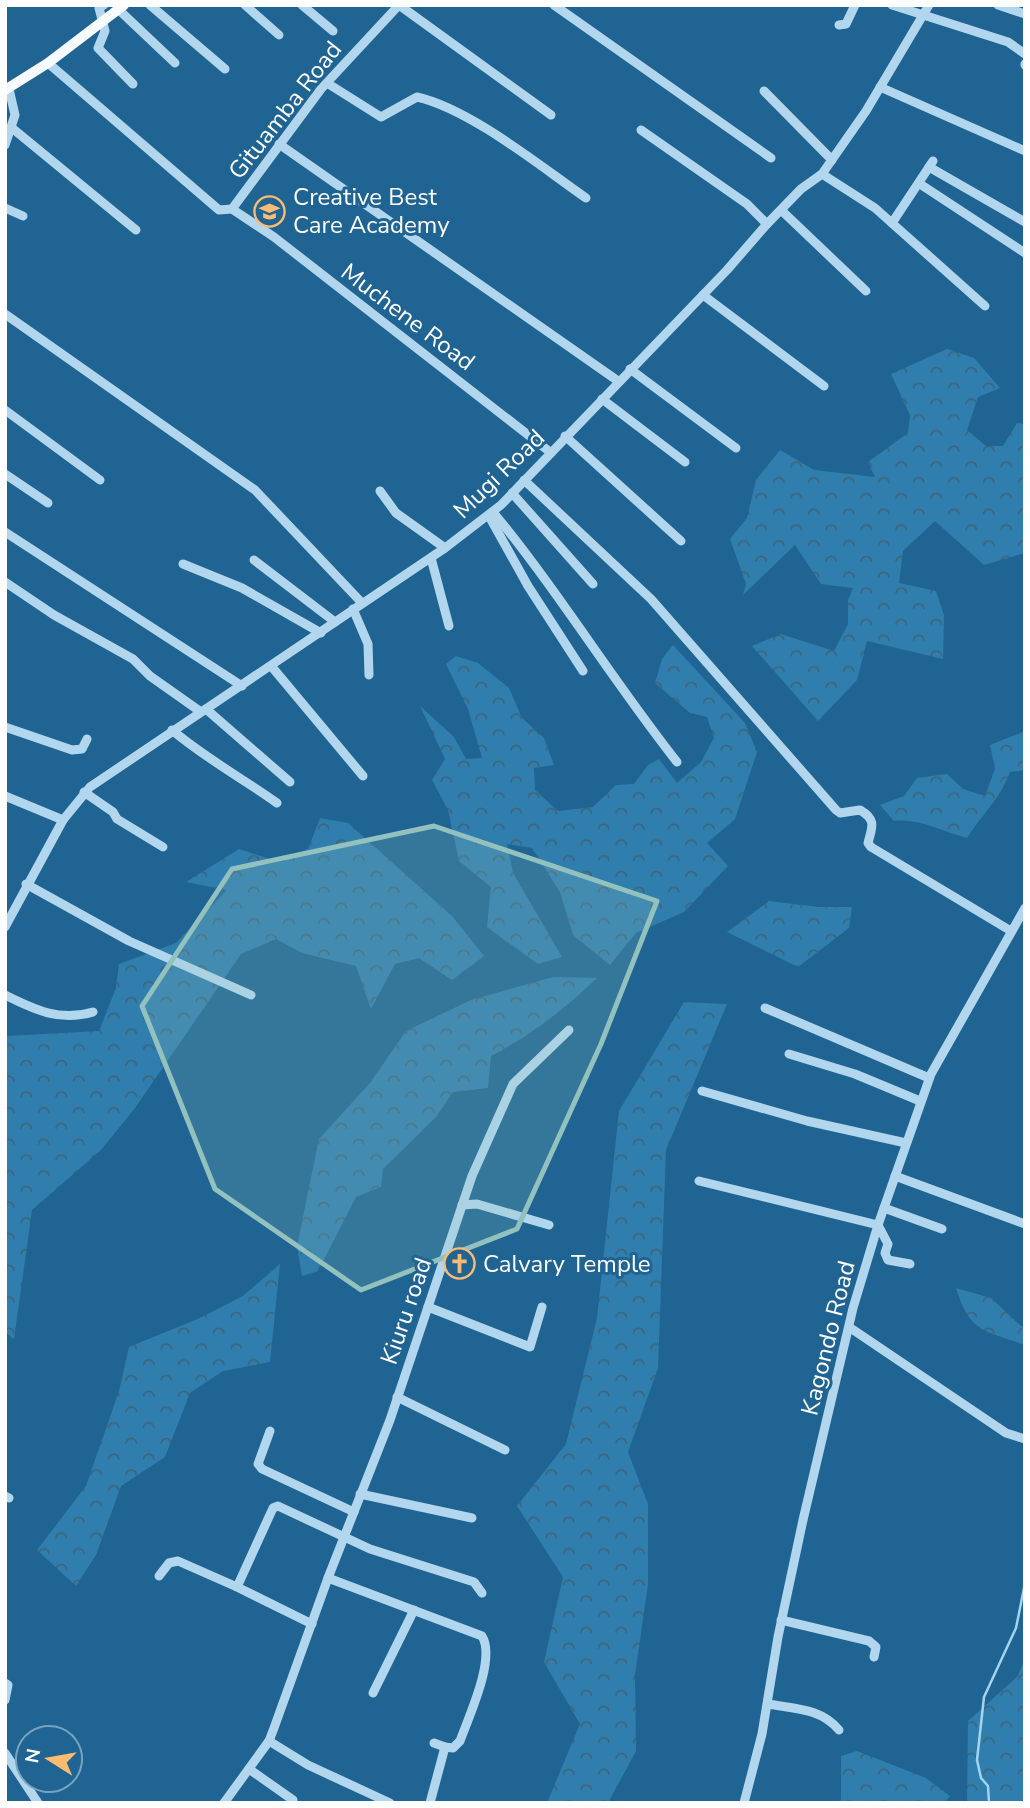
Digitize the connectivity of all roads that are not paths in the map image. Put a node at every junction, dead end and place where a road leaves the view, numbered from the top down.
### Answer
1 (104, 5) edge
2 (150, 5) edge
3 (245, 5) edge
4 (302, 5) edge
5 (399, 5) edge
6 (554, 5) edge
7 (855, 5) edge
8 (892, 5) edge
9 (929, 5) edge
10 (998, 5) edge
11 (121, 8) edge
12 (1025, 14) edge
13 (924, 15) junction
14 (102, 24) junction
15 (839, 25) dead end
16 (333, 31) dead end
17 (279, 35) dead end
18 (1025, 54) edge
19 (48, 63) junction
20 (175, 63) dead end
21 (225, 69) dead end
22 (327, 83) junction
23 (133, 84) dead end
24 (880, 87) junction
25 (7, 89) edge
26 (764, 91) dead end
27 (551, 115) dead end
28 (12, 128) junction
29 (640, 130) dead end
30 (279, 144) junction
31 (5, 145) edge
32 (1025, 151) edge
33 (771, 158) dead end
34 (832, 160) junction
35 (822, 174) junction
36 (920, 184) junction
37 (586, 198) dead end
38 (5, 208) edge
39 (232, 209) junction
40 (781, 210) junction
41 (23, 216) dead end
42 (1025, 222) edge
43 (892, 223) junction
44 (767, 224) junction
45 (136, 230) dead end
46 (1025, 256) edge
47 (866, 291) dead end
48 (703, 295) junction
49 (985, 306) dead end
50 (5, 314) edge
51 (630, 369) junction
52 (618, 381) junction
53 (824, 386) dead end
54 (601, 399) junction
55 (5, 410) edge
56 (565, 436) junction
57 (736, 448) dead end
58 (550, 452) junction
59 (685, 462) dead end
60 (5, 474) edge
61 (100, 480) dead end
62 (524, 480) junction
63 (380, 491) dead end
64 (512, 493) junction
65 (48, 503) dead end
66 (491, 514) junction
67 (5, 532) edge
68 (681, 541) dead end
69 (446, 548) junction
70 (431, 558) junction
71 (254, 560) dead end
72 (183, 564) dead end
73 (5, 582) edge
74 (593, 584) dead end
75 (362, 603) junction
76 (354, 609) junction
77 (335, 622) junction
78 (449, 626) dead end
79 (321, 633) junction
80 (272, 667) junction
81 (583, 671) dead end
82 (369, 675) dead end
83 (242, 686) junction
84 (204, 710) junction
85 (5, 727) edge
86 (172, 730) junction
87 (87, 739) dead end
88 (677, 762) dead end
89 (363, 776) dead end
90 (290, 782) dead end
91 (84, 792) junction
92 (5, 796) edge
93 (277, 803) dead end
94 (63, 820) junction
95 (163, 847) dead end
96 (26, 884) junction
97 (1025, 908) edge
98 (5, 927) edge
99 (1011, 931) junction
100 (5, 995) edge
101 (251, 995) dead end
102 (765, 1008) dead end
103 (93, 1012) dead end
104 (569, 1030) dead end
105 (789, 1054) dead end
106 (929, 1078) junction
107 (702, 1091) dead end
108 (920, 1101) junction
109 (906, 1143) junction
110 (895, 1176) junction
111 (699, 1181) dead end
112 (462, 1205) junction
113 (884, 1208) junction
114 (1025, 1224) edge
115 (549, 1225) dead end
116 (878, 1225) junction
117 (942, 1229) dead end
118 (910, 1264) dead end
119 (428, 1307) junction
120 (542, 1307) dead end
121 (849, 1327) junction
122 (397, 1397) junction
123 (270, 1431) dead end
124 (1025, 1439) edge
125 (505, 1450) dead end
126 (360, 1494) junction
127 (354, 1512) junction
128 (472, 1518) dead end
129 (343, 1538) junction
130 (159, 1576) dead end
131 (328, 1578) junction
132 (237, 1587) junction
133 (482, 1593) dead end
134 (414, 1610) junction
135 (781, 1620) junction
136 (312, 1624) junction
137 (874, 1657) dead end
138 (5, 1683) edge
139 (373, 1693) dead end
140 (5, 1700) edge
141 (768, 1704) junction
142 (839, 1730) dead end
143 (269, 1741) junction
144 (435, 1743) dead end
145 (445, 1748) junction
146 (5, 1753) edge
147 (248, 1769) junction
148 (293, 1800) dead end
149 (38, 1803) edge
150 (223, 1803) edge
151 (390, 1803) edge
152 (430, 1803) edge
153 (744, 1803) edge

1 - 14 street
2 - 21 street
3 - 17 street
4 - 16 street
5 - 22 street, Gituamba Road
5 - 27 street
6 - 33 street
7 - 15 street
8 - 13 street
9 - 13 street, Mugi Road
10 - 12 street
11 - 14 main road
11 - 20 street
13 - 18 street
13 - 24 street, Mugi Road
14 - 19 main road
14 - 23 street
19 - 25 main road
19 - 39 street, Muchene Road
22 - 30 street, Gituamba Road
22 - 37 street
24 - 32 street
24 - 34 street, Mugi Road
25 - 28 street
26 - 34 street
28 - 31 street
28 - 45 street
29 - 44 street
30 - 39 street, Gituamba Road
30 - 52 street
34 - 35 street, Mugi Road
35 - 40 street, Mugi Road
35 - 43 street
36 - 42 street
36 - 43 street
36 - 46 street
38 - 41 street
39 - 58 street, Muchene Road
40 - 44 street, Mugi Road
40 - 47 street
43 - 49 street
44 - 48 street, Mugi Road
48 - 51 street, Mugi Road
48 - 53 street
50 - 75 street
51 - 52 street, Mugi Road
51 - 57 street
52 - 54 street, Mugi Road
54 - 56 street, Mugi Road
54 - 59 street
55 - 61 street
56 - 58 street, Mugi Road
56 - 68 street
58 - 62 street, Mugi Road
60 - 65 street
62 - 64 street, Mugi Road
62 - 99 street
63 - 69 street
64 - 66 street, Mugi Road
64 - 74 street
66 - 69 street, Mugi Road
66 - 81 street
66 - 88 street
67 - 83 street
69 - 70 street, Mugi Road
70 - 75 street, Mugi Road
70 - 78 street
71 - 77 street
72 - 79 street
73 - 84 street
75 - 76 street, Mugi Road
76 - 77 street, Mugi Road
76 - 82 street
77 - 79 street, Mugi Road
79 - 80 street, Mugi Road
80 - 83 street, Mugi Road
80 - 89 street
83 - 84 street, Mugi Road
84 - 86 street, Mugi Road
84 - 90 street
85 - 87 street
86 - 91 street, Mugi Road
86 - 93 street
91 - 94 street, Mugi Road
91 - 95 street
92 - 94 street
94 - 96 street, Mugi Road
96 - 98 street, Mugi Road
96 - 101 street
97 - 99 street, Kagondo Road
99 - 106 street, Kagondo Road
100 - 103 street
102 - 106 street
104 - 112 street, Kiuru road
105 - 108 street
106 - 108 street, Kagondo Road
107 - 109 street
108 - 109 street, Kagondo Road
109 - 110 street, Kagondo Road
110 - 113 street, Kagondo Road
110 - 114 street
111 - 116 street
112 - 115 street
112 - 119 street, Kiuru road
113 - 116 street, Kagondo Road
113 - 117 street
116 - 118 street
116 - 121 street, Kagondo Road
119 - 120 street
119 - 122 street, Kiuru road
121 - 124 street
121 - 135 street, Kagondo Road
122 - 125 street
122 - 126 street, Kiuru road
123 - 127 street
126 - 127 street, Kiuru road
126 - 128 street
127 - 129 street, Kiuru road
129 - 131 street, Kiuru road
129 - 132 street
129 - 133 street
130 - 132 street
131 - 134 street
131 - 136 street, Kiuru road
132 - 136 street
134 - 139 street
134 - 145 street
135 - 137 street
135 - 141 street, Kagondo Road
136 - 143 street
138 - 140 street
141 - 142 street
141 - 153 street, Kagondo Road
143 - 147 street
143 - 151 street
144 - 145 street
145 - 152 street
146 - 149 street
147 - 148 street
147 - 150 street

